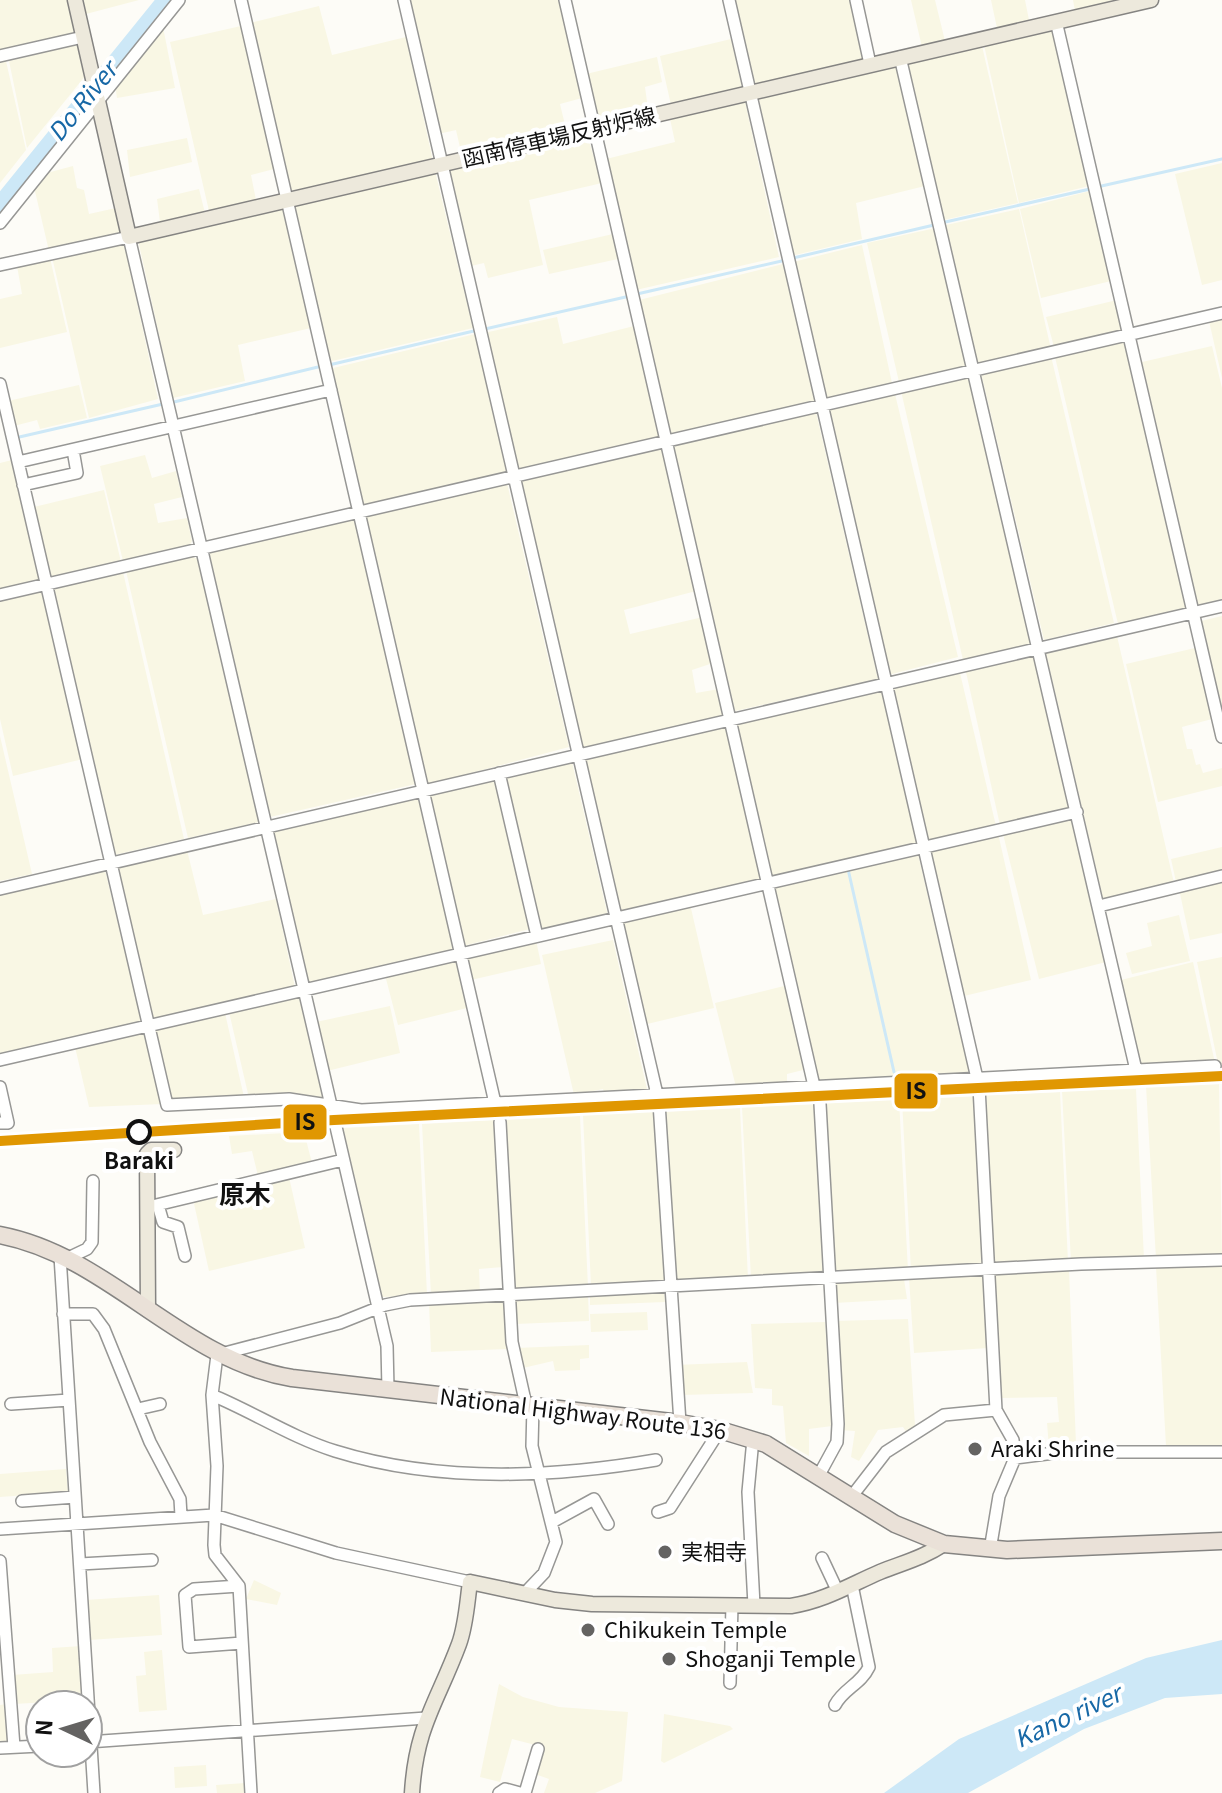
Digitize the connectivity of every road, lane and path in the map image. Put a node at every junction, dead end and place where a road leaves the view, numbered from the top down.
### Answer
1 (75, 0) edge
2 (179, 0) edge
3 (241, 0) edge
4 (404, 0) edge
5 (565, 0) edge
6 (729, 0) edge
7 (856, 0) edge
8 (1151, 0) edge
9 (1056, 21) junction
10 (83, 37) junction
11 (0, 56) edge
12 (900, 57) junction
13 (870, 64) junction
14 (752, 91) junction
15 (97, 98) junction
16 (595, 128) junction
17 (441, 164) junction
18 (288, 200) junction
19 (0, 223) edge
20 (129, 237) junction
21 (0, 265) edge
22 (1222, 313) edge
23 (1129, 335) junction
24 (974, 371) junction
25 (0, 384) edge
26 (331, 390) junction
27 (821, 406) junction
28 (172, 427) junction
29 (668, 441) junction
30 (73, 450) junction
31 (18, 462) junction
32 (513, 476) junction
33 (23, 485) junction
34 (359, 513) junction
35 (200, 549) junction
36 (46, 584) junction
37 (0, 595) edge
38 (1222, 606) edge
39 (1194, 613) junction
40 (1040, 649) junction
41 (886, 684) junction
42 (731, 719) junction
43 (1222, 737) edge
44 (577, 755) junction
45 (499, 773) junction
46 (423, 791) junction
47 (1077, 812) junction
48 (266, 828) junction
49 (923, 846) junction
50 (113, 863) junction
51 (1222, 876) edge
52 (768, 882) junction
53 (0, 889) edge
54 (1099, 906) junction
55 (614, 918) junction
56 (537, 936) junction
57 (460, 953) junction
58 (304, 989) junction
59 (149, 1026) junction
60 (0, 1060) edge
61 (1215, 1066) dead end
62 (1136, 1070) junction
63 (977, 1078) junction
64 (814, 1086) junction
65 (0, 1087) edge
66 (657, 1095) junction
67 (495, 1103) junction
68 (820, 1104) dead end
69 (331, 1106) junction
70 (500, 1122) dead end
71 (0, 1123) edge
72 (174, 1150) dead end
73 (343, 1160) junction
74 (93, 1181) dead end
75 (153, 1206) junction
76 (0, 1235) edge
77 (185, 1256) dead end
78 (63, 1258) junction
79 (1222, 1260) edge
80 (990, 1271) junction
81 (829, 1279) junction
82 (670, 1286) junction
83 (508, 1295) junction
84 (377, 1309) junction
85 (148, 1310) junction
86 (63, 1314) junction
87 (217, 1355) junction
88 (388, 1389) junction
89 (212, 1395) junction
90 (69, 1400) junction
91 (11, 1404) dead end
92 (160, 1405) dead end
93 (530, 1406) junction
94 (138, 1409) junction
95 (996, 1410) junction
96 (680, 1423) junction
97 (720, 1430) junction
98 (753, 1439) junction
99 (1222, 1452) edge
100 (1015, 1458) junction
101 (656, 1460) dead end
102 (538, 1471) junction
103 (819, 1475) junction
104 (852, 1496) junction
105 (75, 1497) junction
106 (22, 1501) dead end
107 (658, 1512) dead end
108 (214, 1515) junction
109 (181, 1516) junction
110 (552, 1522) junction
111 (77, 1523) junction
112 (608, 1524) dead end
113 (0, 1529) edge
114 (1222, 1541) edge
115 (944, 1544) junction
116 (990, 1550) junction
117 (822, 1558) dead end
118 (152, 1560) dead end
119 (0, 1561) edge
120 (80, 1564) junction
121 (470, 1582) junction
122 (852, 1585) junction
123 (239, 1586) junction
124 (838, 1592) junction
125 (525, 1593) junction
126 (732, 1605) junction
127 (754, 1605) junction
128 (242, 1643) junction
129 (730, 1683) dead end
130 (87, 1689) edge
131 (835, 1705) dead end
132 (426, 1718) junction
133 (247, 1731) junction
134 (104, 1741) edge
135 (14, 1747) junction
136 (24, 1747) edge
137 (0, 1748) edge
138 (538, 1749) dead end
139 (92, 1769) edge
140 (94, 1793) edge
141 (251, 1793) edge
142 (412, 1793) edge
143 (499, 1793) edge
144 (523, 1793) edge

1 - 10 main road
2 - 15 street
3 - 18 street
4 - 17 street
5 - 16 street
6 - 14 street
7 - 13 street
8 - 9 main road, 函南停車場反射炉線
9 - 12 main road, 函南停車場反射炉線
9 - 23 street
10 - 11 street
10 - 15 main road
12 - 13 main road, 函南停車場反射炉線
12 - 24 street
13 - 14 main road, 函南停車場反射炉線
14 - 16 main road, 函南停車場反射炉線
14 - 27 street
15 - 19 street
15 - 20 main road
16 - 17 main road, 函南停車場反射炉線
16 - 29 street
17 - 18 main road, 函南停車場反射炉線
17 - 32 street
18 - 20 main road, 函南停車場反射炉線
18 - 26 street
20 - 21 street
20 - 28 street
22 - 23 street
23 - 24 street
23 - 39 street
24 - 27 street
24 - 40 street
25 - 31 street
26 - 28 street
26 - 34 street
27 - 29 street
27 - 41 street
28 - 30 street
28 - 35 street
29 - 32 street
29 - 42 street
30 - 31 street
30 - 33 street
31 - 33 street
32 - 34 street
32 - 44 street
33 - 36 street
34 - 35 street
34 - 46 street
35 - 36 street
35 - 48 street
36 - 37 street
36 - 50 street
38 - 39 street
39 - 40 street
39 - 43 street
40 - 41 street
40 - 47 street
41 - 42 street
41 - 49 street
42 - 44 street
42 - 52 street
44 - 45 street
44 - 55 street
45 - 46 street
45 - 56 street
46 - 48 street
46 - 57 street
47 - 49 street
47 - 54 street
48 - 50 street
48 - 58 street
49 - 52 street
49 - 63 street
50 - 53 street
50 - 59 street
51 - 54 street
52 - 55 street
52 - 64 street
54 - 62 street
55 - 56 street
55 - 66 street
56 - 57 street
57 - 58 street
57 - 67 street
58 - 59 street
58 - 69 street
59 - 60 street
59 - 69 street
61 - 62 street
62 - 63 street
63 - 64 street
63 - 80 street
64 - 66 street
65 - 71 street
66 - 67 street
66 - 82 street
67 - 69 street
68 - 81 street
69 - 73 street
70 - 83 street
72 - 75 main road
73 - 75 street
73 - 84 street
74 - 78 street
75 - 77 street
75 - 85 main road
76 - 78 highway, National Highway Route 136
78 - 85 highway, National Highway Route 136
78 - 86 street
79 - 80 street
80 - 81 street
80 - 95 street
81 - 82 street
81 - 103 street
82 - 83 street
82 - 96 street
83 - 84 street
83 - 93 street
84 - 87 street
84 - 88 street
85 - 87 highway, National Highway Route 136
86 - 90 street
86 - 94 street
87 - 88 highway, National Highway Route 136
87 - 89 street
88 - 93 highway, National Highway Route 136
89 - 102 street
89 - 108 street
90 - 91 street
90 - 105 street
92 - 94 street
93 - 96 highway, National Highway Route 136
93 - 102 street
94 - 109 street
95 - 100 street
95 - 104 street
96 - 97 highway, National Highway Route 136
97 - 98 highway, National Highway Route 136
97 - 107 street
98 - 103 highway, National Highway Route 136
98 - 127 street
99 - 100 street
100 - 116 street
101 - 102 street
102 - 110 street
103 - 104 highway, National Highway Route 136
104 - 115 highway, National Highway Route 136
105 - 106 street
105 - 111 street
108 - 109 street
108 - 121 street
108 - 123 street
109 - 111 street
110 - 112 street
110 - 125 street
111 - 113 street
111 - 120 street
114 - 116 highway, National Highway Route 136
115 - 116 highway, National Highway Route 136
115 - 122 main road
117 - 124 street
118 - 120 street
119 - 135 street
120 - 130 street
121 - 125 main road
121 - 132 main road
122 - 124 main road
122 - 131 street
123 - 128 street
123 - 128 street
124 - 127 main road
125 - 126 main road
126 - 127 main road
126 - 129 street
128 - 133 street
132 - 133 street
132 - 142 main road
133 - 134 street
133 - 141 street
135 - 136 street
135 - 137 street
138 - 144 street
139 - 140 street
143 - 144 street

